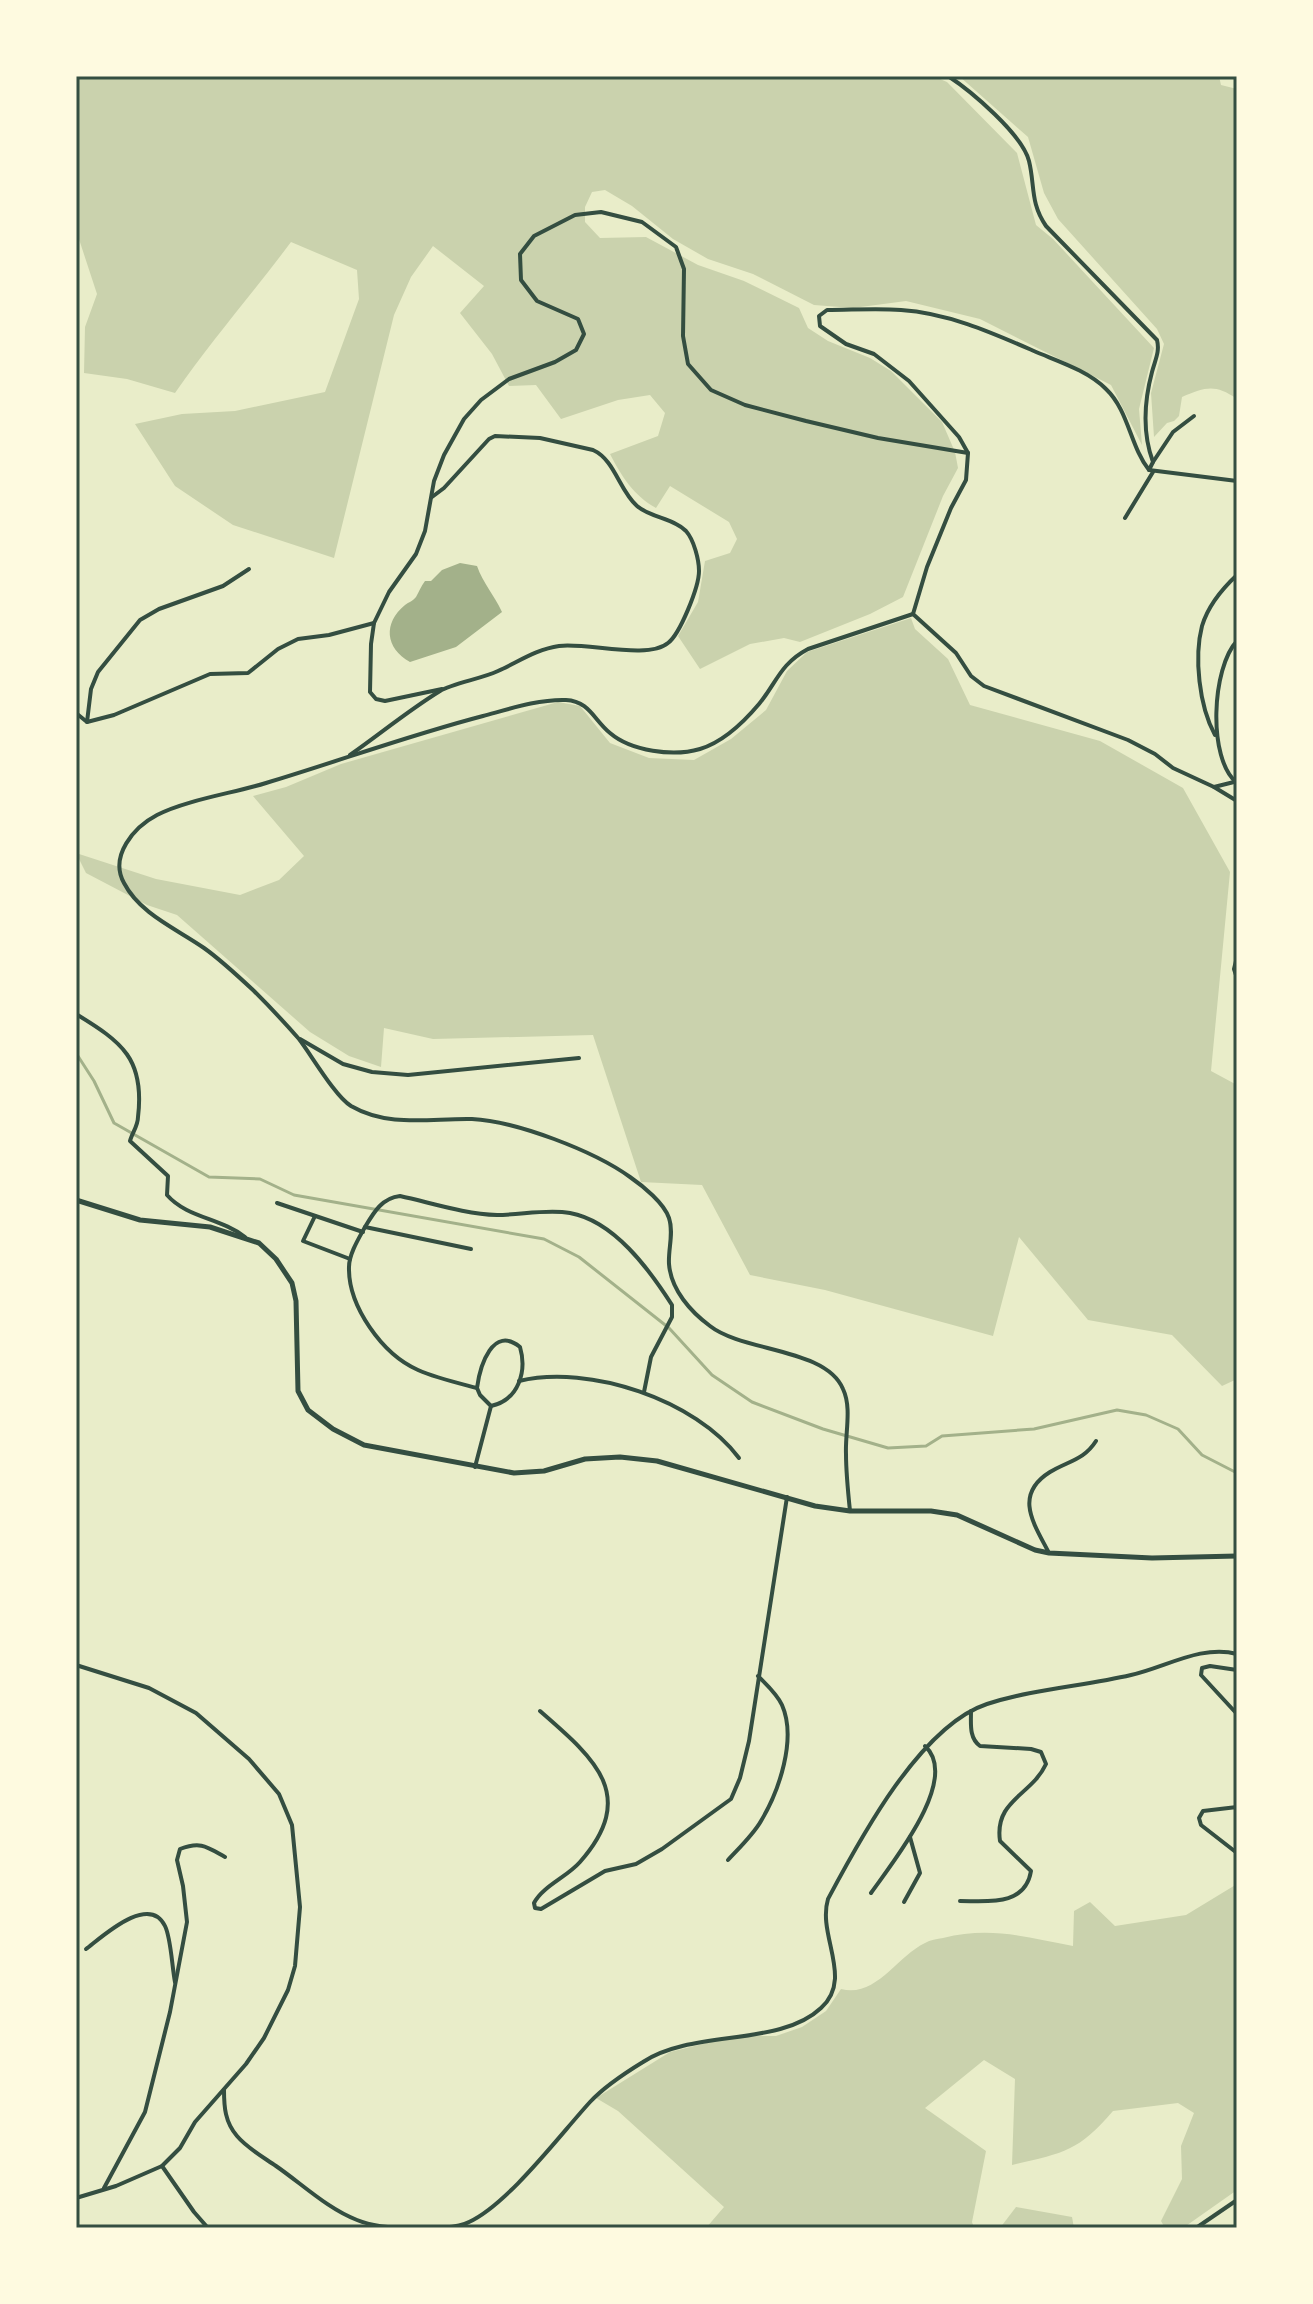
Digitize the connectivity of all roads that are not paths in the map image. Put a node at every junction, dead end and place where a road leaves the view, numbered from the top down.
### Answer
1 (948, 76) edge
2 (76, 338) edge
3 (76, 344) edge
4 (1194, 416) dead end
5 (968, 453) junction
6 (1153, 462) junction
7 (1151, 471) junction
8 (1237, 481) edge
9 (430, 498) junction
10 (1125, 518) dead end
11 (249, 569) dead end
12 (1237, 575) edge
13 (913, 614) junction
14 (374, 623) junction
15 (1237, 641) edge
16 (442, 689) junction
17 (76, 713) edge
18 (87, 722) junction
19 (1215, 735) junction
20 (347, 758) junction
21 (1235, 782) edge
22 (1214, 787) junction
23 (1237, 801) edge
24 (1237, 957) edge
25 (1237, 978) edge
26 (76, 1014) edge
27 (298, 1038) junction
28 (579, 1058) dead end
29 (76, 1200) edge
30 (277, 1203) dead end
31 (315, 1216) junction
32 (364, 1229) junction
33 (245, 1237) junction
34 (471, 1249) dead end
35 (350, 1259) junction
36 (519, 1381) junction
37 (477, 1388) junction
38 (644, 1392) junction
39 (491, 1406) junction
40 (1096, 1441) dead end
41 (739, 1458) dead end
42 (475, 1467) junction
43 (787, 1497) junction
44 (850, 1511) junction
45 (1049, 1553) junction
46 (1237, 1556) edge
47 (1237, 1654) edge
48 (76, 1665) edge
49 (1237, 1670) edge
50 (758, 1676) junction
51 (540, 1711) dead end
52 (971, 1711) junction
53 (1237, 1714) edge
54 (925, 1746) junction
55 (1237, 1807) edge
56 (910, 1837) junction
57 (1237, 1853) edge
58 (225, 1857) dead end
59 (728, 1860) dead end
60 (871, 1893) dead end
61 (960, 1901) dead end
62 (904, 1902) dead end
63 (86, 1949) dead end
64 (175, 1984) junction
65 (224, 2090) junction
66 (162, 2166) junction
67 (103, 2190) junction
68 (76, 2198) edge
69 (1237, 2200) edge
70 (208, 2228) edge
71 (412, 2228) edge
72 (439, 2228) edge
73 (1196, 2228) edge

1 - 6 street
2 - 3 street
4 - 6 street
5 - 7 street
5 - 9 street
5 - 13 street
6 - 7 street
7 - 8 street
7 - 10 street
9 - 14 street
9 - 16 street
11 - 18 street
12 - 19 street
13 - 20 street
13 - 22 street
14 - 16 street
14 - 18 street
15 - 19 street
16 - 20 street
17 - 18 street
19 - 21 street
20 - 27 street
21 - 22 street
22 - 23 street
24 - 25 street
26 - 33 street
27 - 28 street
27 - 44 street
29 - 33 street
30 - 31 street
31 - 32 street
31 - 35 street
32 - 34 street
32 - 35 street
32 - 38 street
33 - 42 street
35 - 37 street
36 - 37 street
36 - 38 street
36 - 39 street
37 - 39 street
38 - 41 street
39 - 42 street
40 - 45 street
42 - 43 street
43 - 44 street
43 - 50 street
44 - 45 street
45 - 46 street
47 - 52 street
48 - 65 street
49 - 53 street
50 - 51 street
50 - 59 street
52 - 54 street
52 - 61 street
54 - 56 street
54 - 72 street
55 - 57 street
56 - 60 street
56 - 62 street
58 - 64 street
63 - 64 street
64 - 67 street
65 - 66 street
65 - 71 street
66 - 67 street
66 - 70 street
67 - 68 street
69 - 73 street

